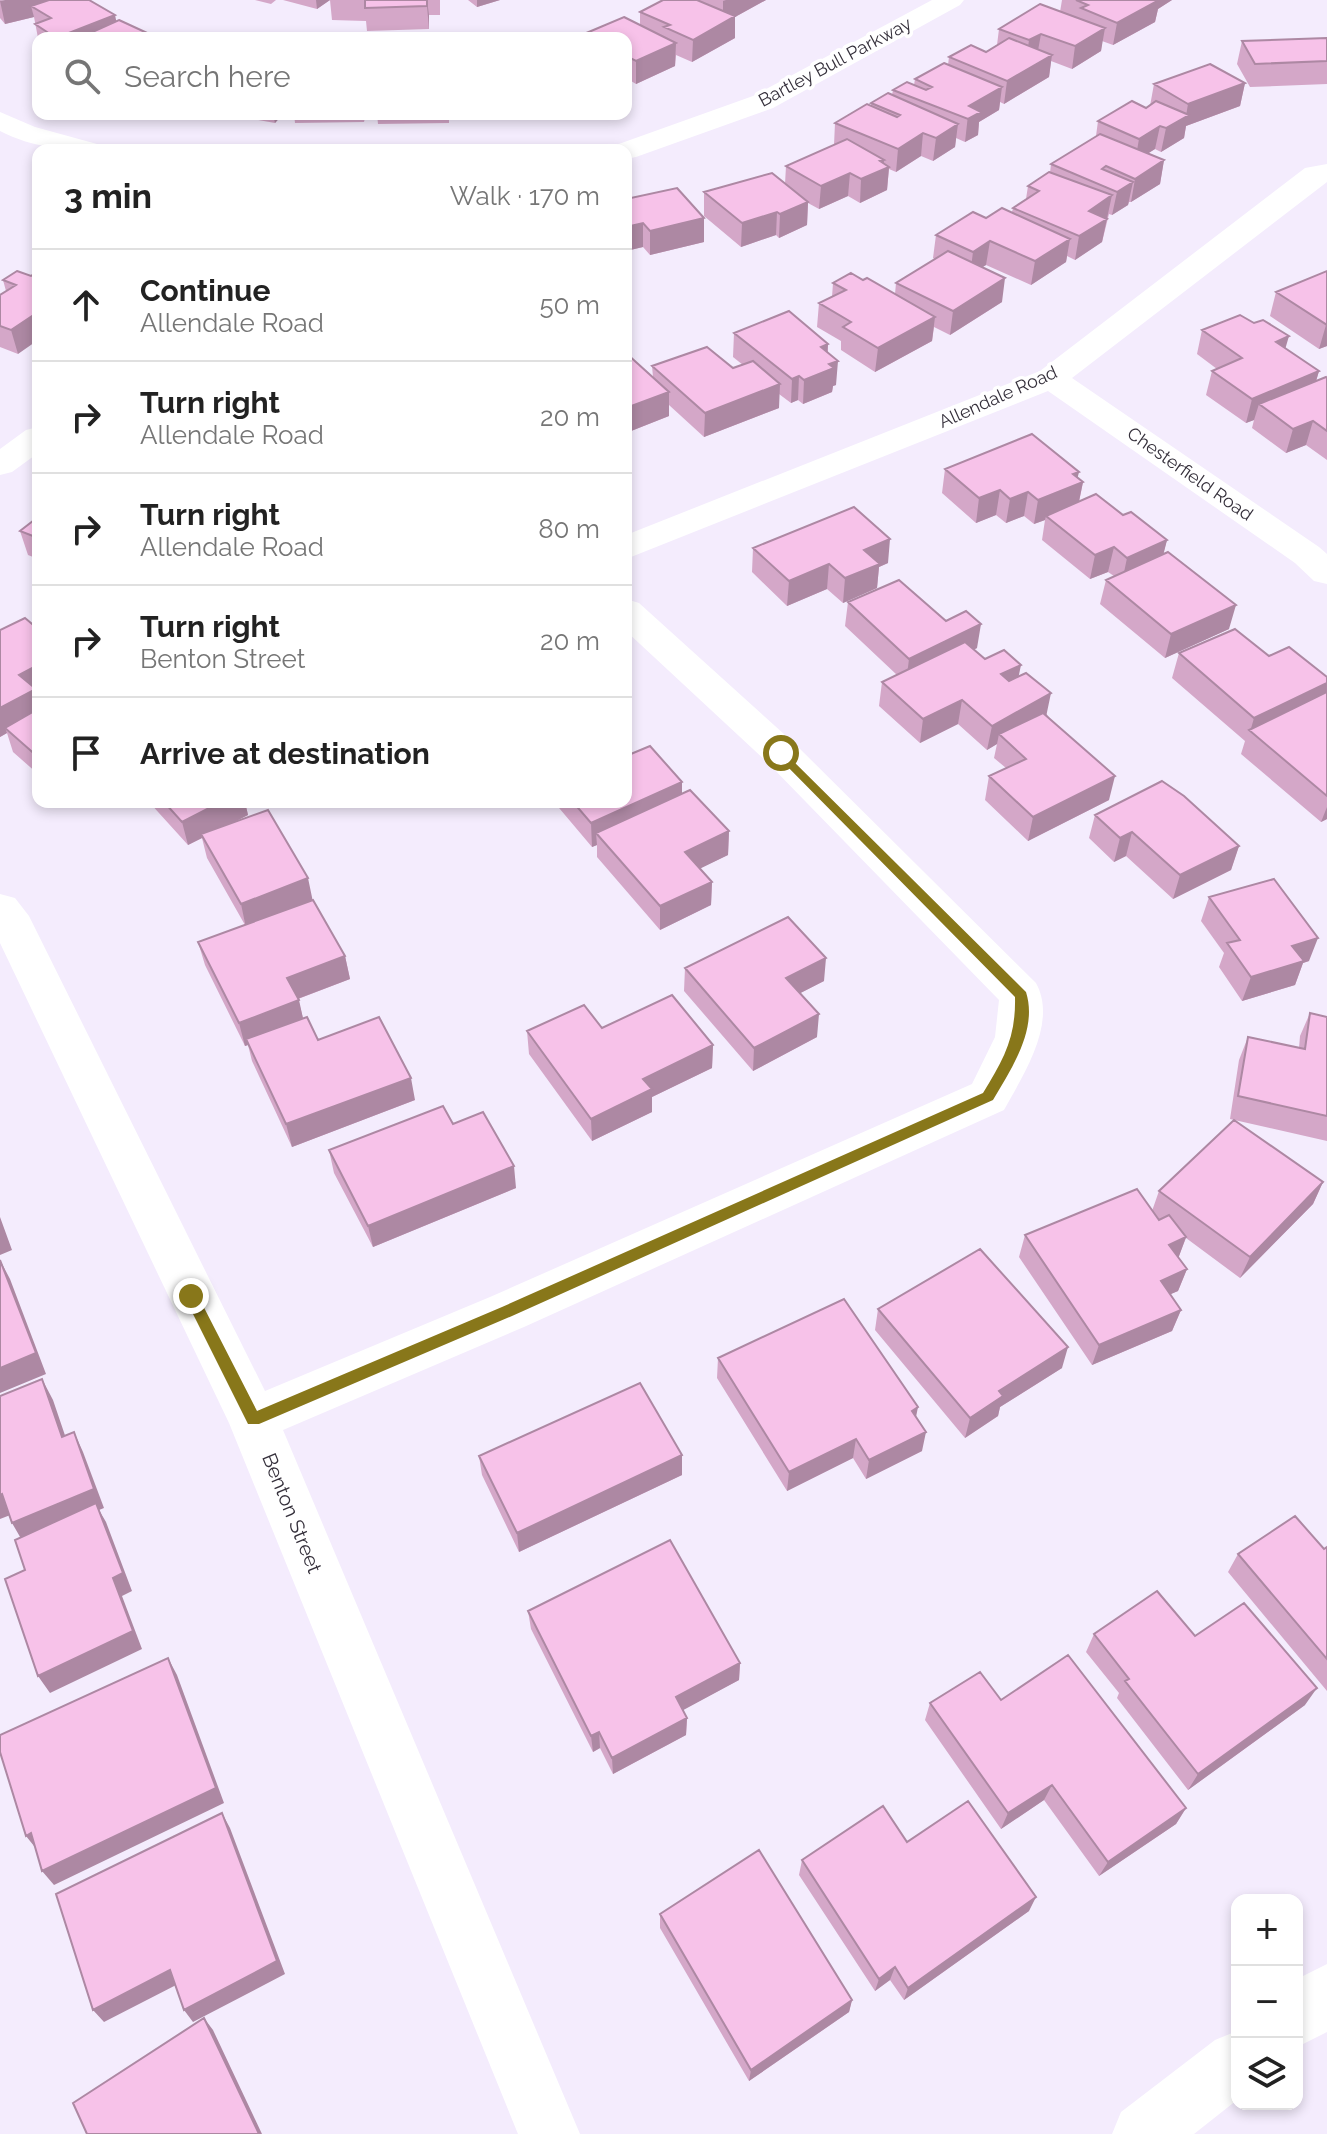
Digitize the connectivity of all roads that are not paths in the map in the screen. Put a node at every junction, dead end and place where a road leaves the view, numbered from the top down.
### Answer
1 (951, 0) edge
2 (0, 120) edge
3 (65, 144) edge
4 (632, 149) edge
5 (1327, 173) edge
6 (1051, 378) junction
7 (32, 441) edge
8 (0, 465) edge
9 (632, 546) edge
10 (1327, 573) edge
11 (632, 616) edge
12 (0, 909) edge
13 (253, 1419) junction
14 (1327, 1994) edge
15 (1303, 2012) edge
16 (1231, 2067) edge
17 (549, 2134) edge
18 (1143, 2134) edge

1 - 4 street, Bartley Bull Parkway
2 - 3 street
5 - 6 street, Allendale Road
6 - 9 street, Allendale Road
6 - 10 street, Chesterfield Road
7 - 8 street
11 - 13 street
12 - 13 street, Benton Street
13 - 17 street, Benton Street
14 - 15 street
16 - 18 street

